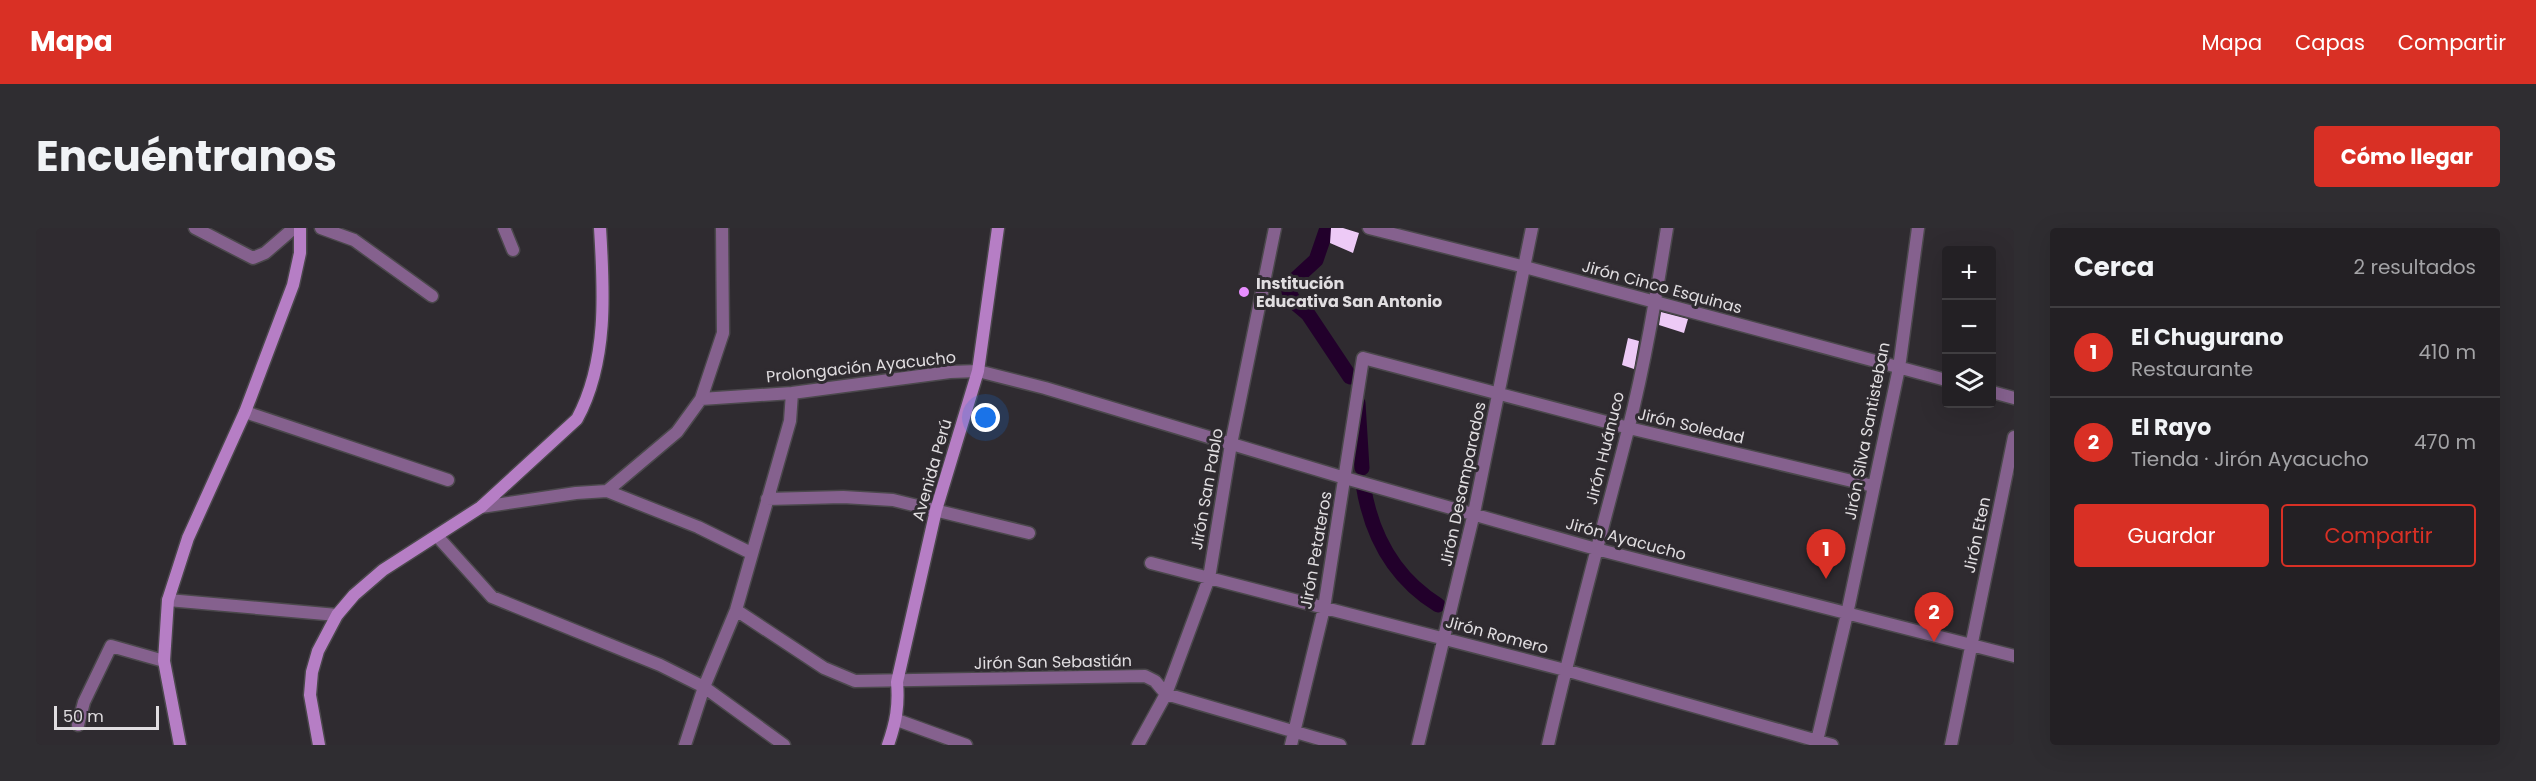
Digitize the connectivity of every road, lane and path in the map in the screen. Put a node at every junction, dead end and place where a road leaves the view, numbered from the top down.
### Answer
1 (195, 228) edge
2 (294, 228) edge
3 (300, 228) edge
4 (321, 228) edge
5 (504, 228) edge
6 (600, 228) edge
7 (722, 228) edge
8 (998, 228) edge
9 (1275, 228) edge
10 (1368, 228) edge
11 (1532, 228) edge
12 (1667, 228) edge
13 (1918, 228) edge
14 (1405, 232) edge
15 (513, 250) dead end
16 (1525, 267) junction
17 (432, 296) dead end
18 (1655, 303) junction
19 (1364, 358) joint
20 (1899, 368) junction
21 (978, 371) junction
22 (1942, 379) edge
23 (792, 393) junction
24 (1996, 393) edge
25 (1499, 394) junction
26 (2014, 398) edge
27 (701, 399) junction
28 (245, 412) junction
29 (1629, 428) junction
30 (2014, 437) edge
31 (1231, 444) junction
32 (1345, 478) junction
33 (448, 480) dead end
34 (1873, 486) junction
35 (607, 491) junction
36 (767, 499) junction
37 (481, 507) junction
38 (936, 510) junction
39 (1474, 513) junction
40 (1029, 533) dead end
41 (437, 536) junction
42 (1596, 549) junction
43 (751, 553) junction
44 (1151, 563) dead end
45 (1209, 578) junction
46 (168, 600) junction
47 (1324, 608) junction
48 (736, 610) junction
49 (1847, 614) junction
50 (337, 615) junction
51 (1444, 639) junction
52 (1971, 645) junction
53 (2014, 656) edge
54 (164, 661) junction
55 (1565, 670) junction
56 (897, 682) junction
57 (704, 687) junction
58 (1166, 694) junction
59 (897, 720) junction
60 (78, 725) dead end
61 (1294, 731) junction
62 (1817, 743) edge
63 (887, 744) edge
64 (180, 745) edge
65 (319, 745) edge
66 (685, 745) edge
67 (784, 745) edge
68 (966, 745) edge
69 (1138, 745) edge
70 (1291, 745) edge
71 (1340, 745) edge
72 (1418, 745) edge
73 (1548, 745) edge
74 (1832, 745) edge
75 (1951, 745) edge

1 - 2 street
3 - 28 street
4 - 17 street
5 - 15 street
6 - 37 street
7 - 27 street
8 - 21 street, Avenida Perú
9 - 31 street, Jirón San Pablo
10 - 14 street, Jirón Cinco Esquinas
11 - 16 street, Jirón Desamparados
12 - 18 street, Jirón Huánuco
13 - 20 street, Jirón Silva Santisteban
14 - 16 street, Jirón Cinco Esquinas
16 - 18 street, Jirón Cinco Esquinas
16 - 25 street, Jirón Desamparados
18 - 20 street, Jirón Cinco Esquinas
18 - 29 street, Jirón Huánuco
19 - 25 street, Jirón Soledad
19 - 32 street, Jirón Petateros
20 - 22 street, Jirón Cinco Esquinas
20 - 34 street, Jirón Silva Santisteban
21 - 23 street, Prolongación Ayacucho
21 - 31 street, Prolongación Ayacucho
21 - 38 street, Avenida Perú
23 - 27 street, Prolongación Ayacucho
23 - 36 street
24 - 26 street
25 - 29 street, Jirón Soledad
25 - 39 street, Jirón Desamparados
27 - 35 street
28 - 33 street
28 - 46 street
29 - 34 street, Jirón Soledad
29 - 42 street, Jirón Huánuco
30 - 52 street, Jirón Eten
31 - 32 street, Jirón Ayacucho
31 - 45 street, Jirón San Pablo
32 - 39 street, Jirón Ayacucho
32 - 47 street, Jirón Petateros
34 - 49 street, Jirón Silva Santisteban
35 - 37 street
35 - 43 street
36 - 38 street
36 - 43 street
37 - 41 street
38 - 40 street
38 - 56 street, Avenida Perú
39 - 42 street, Jirón Ayacucho
39 - 51 street, Jirón Desamparados
41 - 50 street
41 - 57 street
42 - 49 street, Jirón Ayacucho
42 - 55 street, Jirón Huánuco
43 - 48 street
44 - 45 street, Jirón Romero
45 - 47 street, Jirón Romero
45 - 58 street, Jirón San Pablo
46 - 50 street
46 - 54 street
47 - 51 street, Jirón Romero
47 - 61 street, Jirón Petateros
48 - 56 street, Jirón San Sebastián
48 - 57 street
49 - 52 street, Jirón Ayacucho
49 - 62 street, Jirón Silva Santisteban
50 - 65 street
51 - 55 street, Jirón Romero
51 - 72 street, Jirón Desamparados
52 - 53 street, Jirón Ayacucho
52 - 75 street, Jirón Eten
54 - 60 street
54 - 64 street
55 - 62 street, Jirón Romero
55 - 73 street, Jirón Huánuco
56 - 58 street, Jirón San Sebastián
56 - 59 street, Avenida Perú
57 - 66 street
57 - 67 street
58 - 61 street, Jirón San Sebastián
58 - 69 street, Jirón San Pablo
59 - 63 street, Avenida Perú
59 - 68 street
61 - 70 street, Jirón Petateros
61 - 71 street, Jirón San Sebastián
62 - 74 street, Jirón Romero

